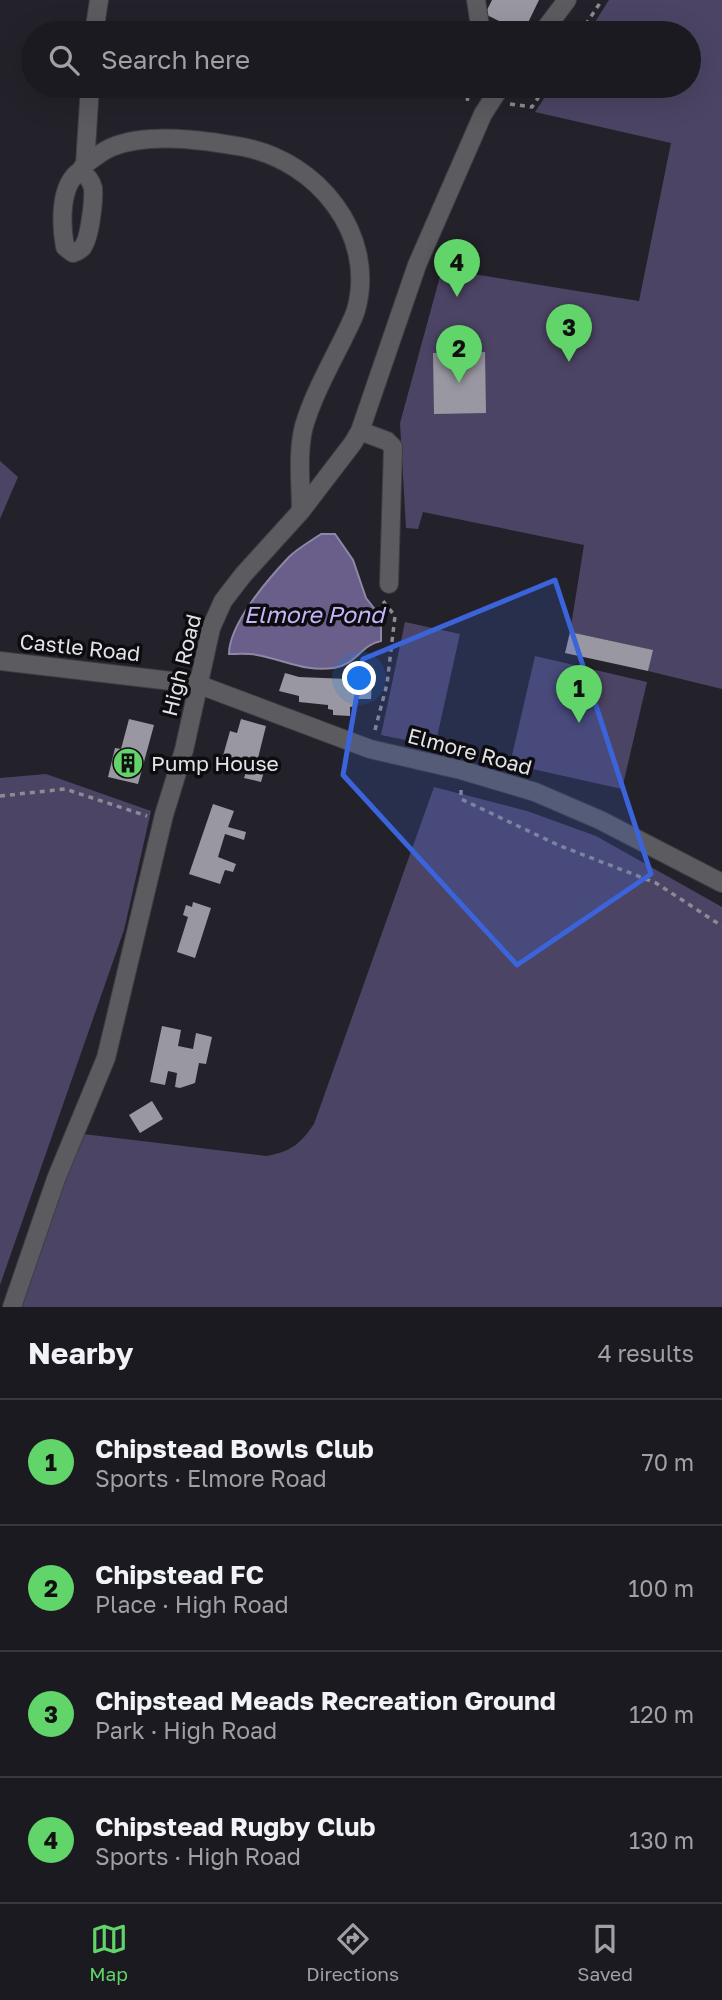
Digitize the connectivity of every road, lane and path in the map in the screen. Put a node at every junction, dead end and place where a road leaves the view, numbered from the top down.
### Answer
1 (99, 0) edge
2 (476, 0) edge
3 (568, 0) edge
4 (602, 0) edge
5 (96, 21) edge
6 (479, 21) edge
7 (551, 21) edge
8 (588, 21) edge
9 (89, 98) edge
10 (495, 98) edge
11 (515, 98) edge
12 (538, 98) edge
13 (360, 431) junction
14 (301, 511) junction
15 (384, 590) joint
16 (0, 661) edge
17 (197, 684) junction
18 (370, 749) junction
19 (461, 770) junction
20 (0, 796) edge
21 (163, 821) junction
22 (722, 883) edge
23 (722, 926) edge
24 (12, 1307) edge

1 - 5 street
2 - 6 street
3 - 7 street
4 - 8 path
9 - 14 street
10 - 13 street, High Road
11 - 12 path
13 - 14 street, High Road
13 - 15 street
14 - 17 street, High Road
15 - 18 path
16 - 17 street, Castle Road
17 - 18 street, Elmore Road
17 - 21 street, High Road
18 - 19 street, Elmore Road
19 - 22 street, Elmore Road
19 - 23 path
20 - 21 path
21 - 24 street, High Road

